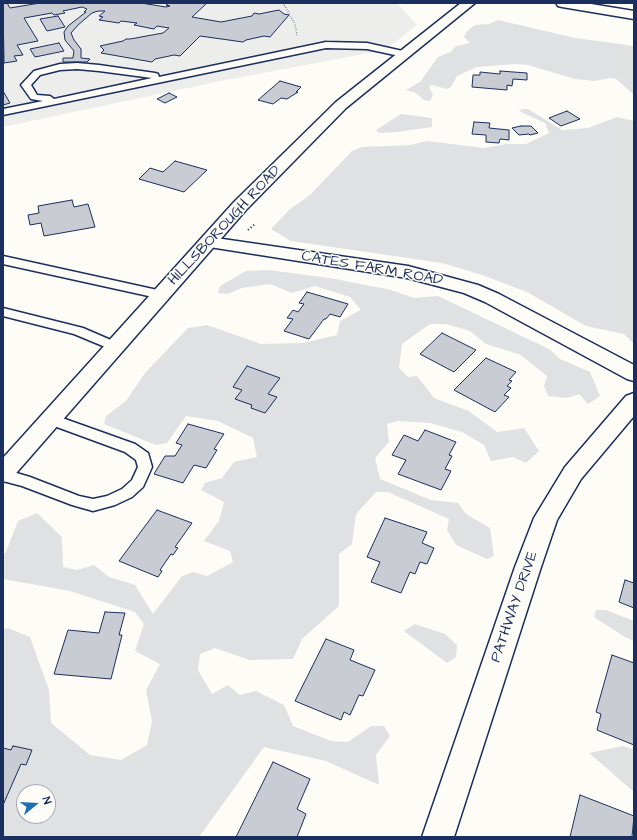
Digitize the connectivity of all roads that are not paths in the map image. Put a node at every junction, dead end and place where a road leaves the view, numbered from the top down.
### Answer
1 (468, 3) edge
2 (562, 3) edge
3 (634, 15) edge
4 (404, 54) junction
5 (169, 77) junction
6 (59, 101) junction
7 (3, 112) edge
8 (209, 242) junction
9 (3, 260) edge
10 (162, 295) junction
11 (3, 312) edge
12 (115, 347) junction
13 (634, 374) edge
14 (634, 401) edge
15 (51, 419) junction
16 (3, 474) edge
17 (438, 837) edge

1 - 4 main road, HILLSBOROUGH ROAD
2 - 3 main road
4 - 5 lane
4 - 8 main road, HILLSBOROUGH ROAD
5 - 6 lane
5 - 6 lane
6 - 7 lane
8 - 10 main road, HILLSBOROUGH ROAD
8 - 13 main road, CATES FARM ROAD
9 - 10 lane
10 - 12 main road, HILLSBOROUGH ROAD
11 - 12 lane
12 - 15 main road, HILLSBOROUGH ROAD
14 - 17 main road, PATHWAY DRIVE
15 - 16 main road, HILLSBOROUGH ROAD
15 - 16 lane

